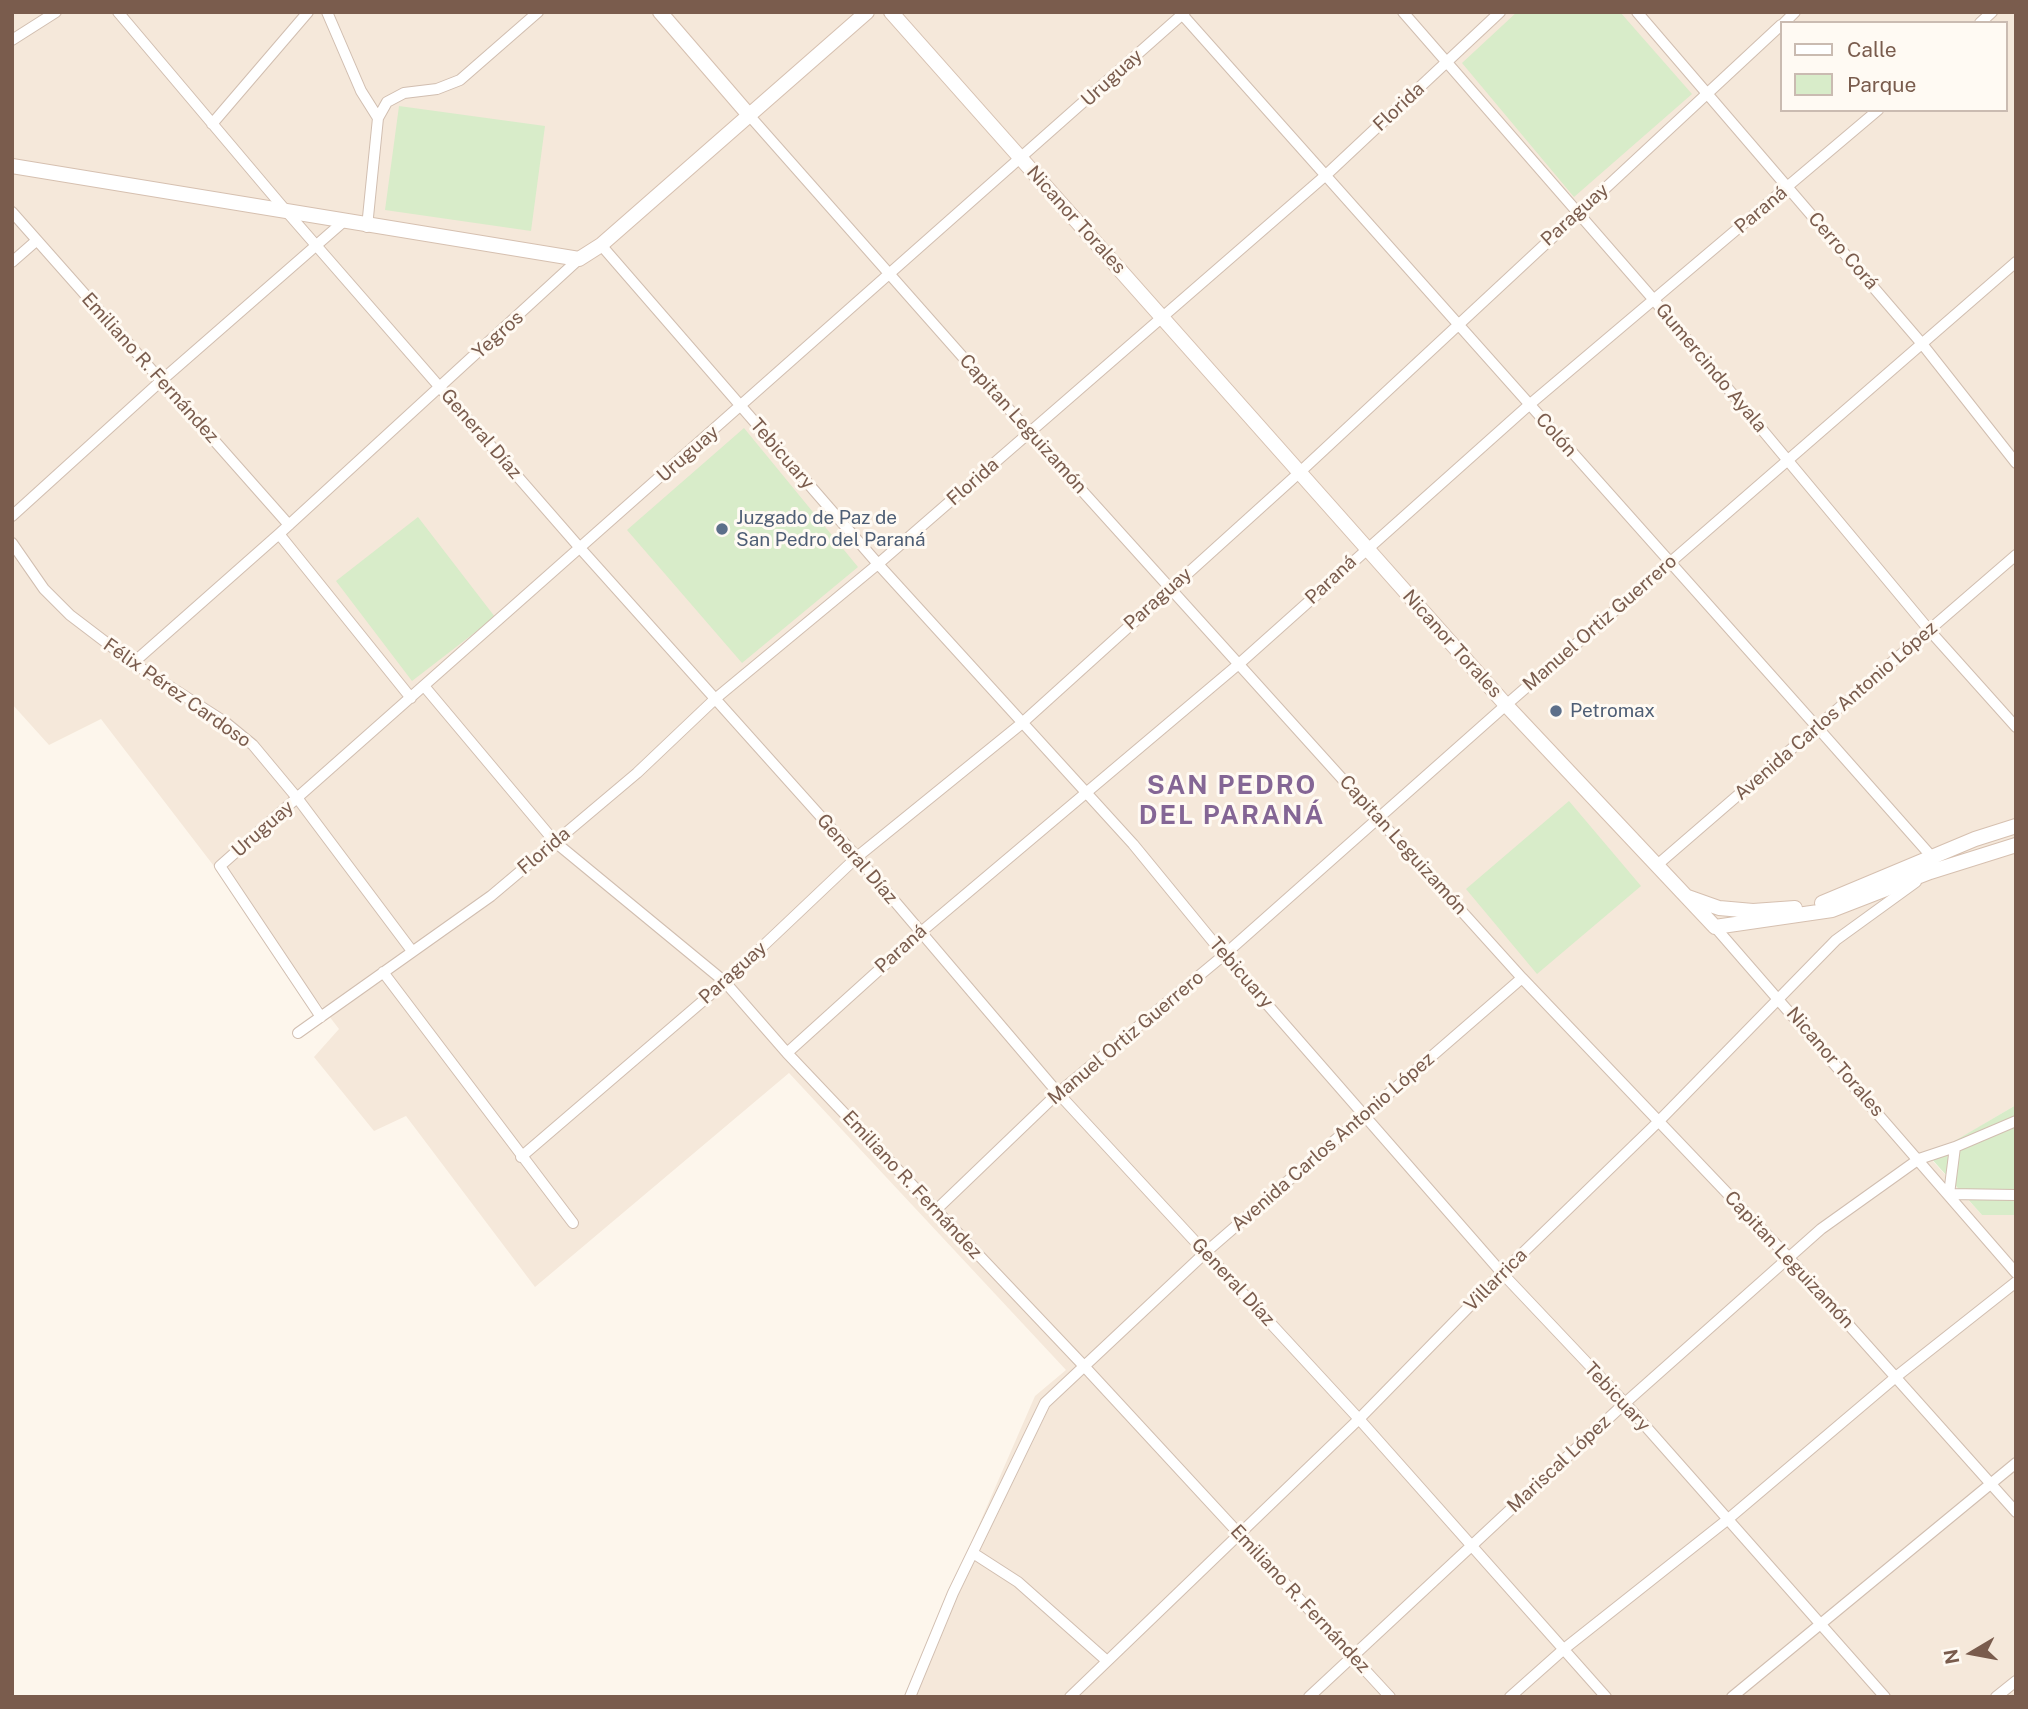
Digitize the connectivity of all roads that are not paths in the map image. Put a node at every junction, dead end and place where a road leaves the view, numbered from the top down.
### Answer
1 (56, 12) edge
2 (117, 12) edge
3 (308, 12) edge
4 (327, 12) edge
5 (538, 12) edge
6 (660, 12) edge
7 (867, 12) edge
8 (891, 12) edge
9 (1403, 12) edge
10 (1500, 12) edge
11 (1637, 12) edge
12 (1183, 13) edge
13 (1780, 26) edge
14 (12, 40) edge
15 (1447, 63) junction
16 (1709, 95) junction
17 (1876, 112) edge
18 (748, 114) junction
19 (378, 118) junction
20 (212, 124) junction
21 (1022, 160) junction
22 (12, 166) edge
23 (1326, 175) junction
24 (1788, 188) junction
25 (12, 212) edge
26 (287, 212) junction
27 (1577, 212) junction
28 (343, 222) junction
29 (367, 227) junction
30 (36, 241) junction
31 (317, 245) junction
32 (601, 245) junction
33 (579, 259) junction
34 (12, 262) edge
35 (2016, 262) edge
36 (889, 276) junction
37 (1654, 300) junction
38 (1163, 318) junction
39 (1458, 323) junction
40 (1923, 345) junction
41 (162, 380) junction
42 (440, 387) junction
43 (1529, 405) junction
44 (742, 408) junction
45 (1030, 433) junction
46 (1788, 461) junction
47 (2016, 463) edge
48 (1300, 472) junction
49 (12, 516) edge
50 (289, 524) junction
51 (279, 534) junction
52 (12, 543) edge
53 (580, 548) junction
54 (1367, 548) junction
55 (2016, 555) edge
56 (1671, 562) junction
57 (878, 564) junction
58 (1171, 587) junction
59 (1930, 631) junction
60 (133, 663) junction
61 (1240, 663) junction
62 (424, 686) junction
63 (411, 698) junction
64 (715, 699) junction
65 (1506, 705) junction
66 (1021, 724) junction
67 (1817, 727) junction
68 (2016, 727) edge
69 (1088, 794) junction
70 (298, 799) junction
71 (1379, 817) junction
72 (2016, 826) edge
73 (555, 842) junction
74 (2016, 845) edge
75 (856, 857) junction
76 (1933, 857) junction
77 (1656, 866) junction
78 (1930, 872) junction
79 (1685, 896) junction
80 (1715, 927) junction
81 (920, 932) junction
82 (412, 951) junction
83 (1224, 955) junction
84 (383, 972) junction
85 (1522, 978) junction
86 (725, 982) junction
87 (1778, 997) junction
88 (321, 1017) junction
89 (298, 1033) dead end
90 (787, 1053) junction
91 (1058, 1093) junction
92 (1366, 1116) junction
93 (2016, 1121) edge
94 (1658, 1122) junction
95 (1955, 1147) junction
96 (521, 1157) junction
97 (1919, 1159) junction
98 (1948, 1194) junction
99 (2016, 1195) edge
100 (936, 1210) junction
101 (573, 1223) dead end
102 (1206, 1252) junction
103 (1789, 1258) junction
104 (1502, 1273) junction
105 (2016, 1273) edge
106 (2016, 1282) edge
107 (1083, 1364) junction
108 (1897, 1376) junction
109 (1625, 1403) junction
110 (1359, 1419) junction
111 (2016, 1463) edge
112 (1991, 1485) junction
113 (2016, 1512) edge
114 (1727, 1520) junction
115 (1240, 1535) junction
116 (1471, 1545) junction
117 (972, 1553) junction
118 (1822, 1625) junction
119 (1564, 1649) junction
120 (1354, 1658) junction
121 (1107, 1661) junction
122 (2016, 1681) edge
123 (910, 1697) edge
124 (1070, 1697) edge
125 (1309, 1697) edge
126 (1390, 1697) edge
127 (1510, 1697) edge
128 (1605, 1697) edge
129 (1732, 1697) edge
130 (1885, 1697) edge
131 (1996, 1697) edge

1 - 14 street
2 - 20 street, General Díaz
3 - 20 street
4 - 19 street
5 - 19 street
6 - 18 street, Capitan Leguizamón
7 - 18 street, Yegros
8 - 21 street, Nicanor Torales
9 - 15 street, Gumercindo Ayala
10 - 15 street, Florida
11 - 16 street, Cerro Corá
12 - 21 street, Uruguay
12 - 23 street, Colón
13 - 16 street, Paraguay
15 - 23 street, Florida
15 - 27 street, Gumercindo Ayala
16 - 24 street, Cerro Corá
16 - 27 street, Paraguay
17 - 24 street, Paraná
18 - 32 street, Yegros
18 - 36 street, Capitan Leguizamón
19 - 29 street
20 - 26 street, General Díaz
21 - 36 street, Uruguay
21 - 38 street, Nicanor Torales
22 - 26 street
23 - 38 street, Florida
23 - 39 street, Colón
24 - 37 street, Paraná
24 - 40 street, Cerro Corá
25 - 30 street, Emiliano R. Fernández
26 - 28 street
26 - 31 street, General Díaz
27 - 37 street, Gumercindo Ayala
27 - 39 street, Paraguay
28 - 29 street
28 - 31 street
29 - 33 street
30 - 34 street
30 - 41 street, Emiliano R. Fernández
31 - 41 street
31 - 42 street, General Díaz
32 - 33 street, Yegros
32 - 44 street, Tebicuary
33 - 42 street, Yegros
35 - 40 street, Manuel Ortiz Guerrero
36 - 44 street, Uruguay
36 - 45 street, Capitan Leguizamón
37 - 43 street, Paraná
37 - 46 street, Gumercindo Ayala
38 - 45 street, Florida
38 - 48 street, Nicanor Torales
39 - 43 street, Colón
39 - 48 street, Paraguay
40 - 46 street, Manuel Ortiz Guerrero
40 - 47 street, Cerro Corá
41 - 49 street
41 - 50 street, Emiliano R. Fernández
42 - 50 street, Yegros
42 - 53 street, General Díaz
43 - 54 street, Paraná
43 - 56 street, Colón
44 - 53 street, Uruguay
44 - 57 street, Tebicuary
45 - 57 street, Florida
45 - 58 street, Capitan Leguizamón
46 - 56 street, Manuel Ortiz Guerrero
46 - 59 street, Gumercindo Ayala
48 - 54 street, Nicanor Torales
48 - 58 street, Paraguay
50 - 51 street, Yegros
51 - 60 street, Yegros
51 - 63 street
52 - 60 street, Félix Pérez Cardoso
53 - 62 street, Uruguay
53 - 64 street, General Díaz
54 - 61 street, Paraná
54 - 65 street, Nicanor Torales
55 - 59 street, Avenida Carlos Antonio López
56 - 65 street, Manuel Ortiz Guerrero
56 - 67 street, Colón
57 - 64 street, Florida
57 - 66 street, Tebicuary
58 - 61 street, Capitan Leguizamón
58 - 66 street, Paraguay
59 - 67 street, Avenida Carlos Antonio López
59 - 68 street, Gumercindo Ayala
60 - 70 street, Félix Pérez Cardoso
61 - 69 street, Paraná
61 - 71 street, Capitan Leguizamón
62 - 63 street, Uruguay
62 - 73 street, Emiliano R. Fernández
63 - 70 street, Uruguay
64 - 73 street, Florida
64 - 75 street, General Díaz
65 - 71 street, Manuel Ortiz Guerrero
65 - 77 street, Nicanor Torales
66 - 69 street, Tebicuary
66 - 75 street, Paraguay
67 - 76 street, Colón
67 - 77 street, Avenida Carlos Antonio López
69 - 81 street, Paraná
69 - 83 street, Tebicuary
70 - 82 street, Félix Pérez Cardoso
70 - 88 street, Uruguay
71 - 83 street, Manuel Ortiz Guerrero
71 - 85 street, Capitan Leguizamón
72 - 76 street
73 - 82 street, Florida
73 - 86 street, Emiliano R. Fernández
74 - 78 street, Villarrica
75 - 81 street, General Díaz
75 - 86 street, Paraguay
76 - 78 street
76 - 79 street
77 - 79 street, Nicanor Torales
78 - 80 street, Villarrica
78 - 87 street, Villarrica
79 - 80 street, Nicanor Torales
80 - 87 street, Nicanor Torales
81 - 90 street, Paraná
81 - 91 street, General Díaz
82 - 84 street, Florida
83 - 91 street, Manuel Ortiz Guerrero
83 - 92 street, Tebicuary
84 - 88 street, Florida
84 - 96 street
85 - 92 street, Avenida Carlos Antonio López
85 - 94 street, Capitan Leguizamón
86 - 90 street, Emiliano R. Fernández
86 - 96 street, Paraguay
87 - 94 street, Villarrica
87 - 97 street, Nicanor Torales
88 - 89 street, Florida
90 - 100 street, Emiliano R. Fernández
91 - 100 street, Manuel Ortiz Guerrero
91 - 102 street, General Díaz
92 - 102 street, Avenida Carlos Antonio López
92 - 104 street, Tebicuary
93 - 95 street, Mariscal López
94 - 103 street, Capitan Leguizamón
94 - 104 street, Villarrica
95 - 97 street, Mariscal López
95 - 98 street
96 - 101 street
97 - 98 street, Nicanor Torales
97 - 103 street, Mariscal López
98 - 99 street
98 - 105 street, Nicanor Torales
100 - 107 street, Emiliano R. Fernández
102 - 107 street, Avenida Carlos Antonio López
102 - 110 street, General Díaz
103 - 108 street, Capitan Leguizamón
103 - 109 street, Mariscal López
104 - 109 street, Tebicuary
104 - 110 street, Villarrica
106 - 108 street
107 - 115 street, Emiliano R. Fernández
107 - 117 street, Avenida Carlos Antonio López
108 - 112 street, Capitan Leguizamón
108 - 114 street
109 - 114 street, Tebicuary
109 - 116 street, Mariscal López
110 - 115 street, Villarrica
110 - 116 street, General Díaz
111 - 112 street
112 - 113 street, Capitan Leguizamón
112 - 118 street
114 - 118 street, Tebicuary
114 - 119 street
115 - 120 street, Emiliano R. Fernández
115 - 121 street, Villarrica
116 - 119 street, General Díaz
116 - 120 street, Mariscal López
117 - 121 street
117 - 123 street, Avenida Carlos Antonio López
118 - 129 street
118 - 130 street, Tebicuary
119 - 127 street
119 - 128 street, General Díaz
120 - 125 street, Mariscal López
120 - 126 street, Emiliano R. Fernández
121 - 124 street, Villarrica
122 - 131 street

